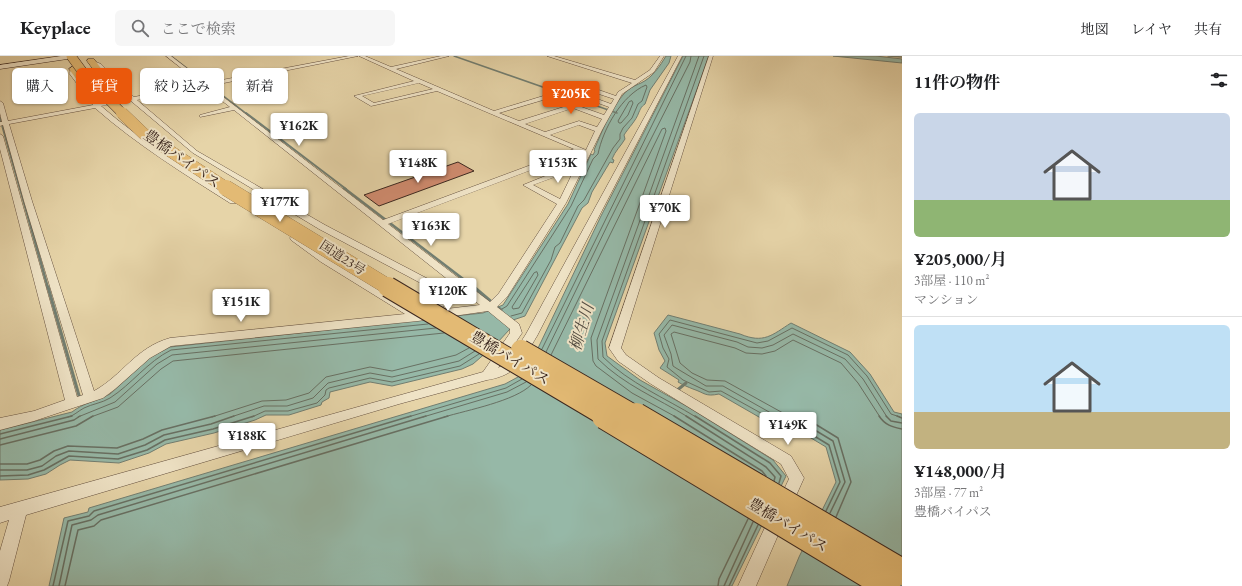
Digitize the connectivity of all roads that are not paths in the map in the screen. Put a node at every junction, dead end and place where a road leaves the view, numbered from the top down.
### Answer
1 (74, 56) edge
2 (356, 56) edge
3 (361, 56) edge
4 (447, 56) edge
5 (549, 56) edge
6 (662, 56) edge
7 (680, 56) edge
8 (711, 56) edge
9 (898, 56) edge
10 (902, 56) edge
11 (74, 58) edge
12 (173, 58) edge
13 (0, 66) edge
14 (186, 68) edge
15 (390, 68) junction
16 (224, 79) edge
17 (418, 81) junction
18 (635, 82) junction
19 (437, 89) junction
20 (575, 93) junction
21 (140, 97) edge
22 (224, 98) edge
23 (618, 98) junction
24 (133, 99) junction
25 (0, 103) edge
26 (98, 106) junction
27 (235, 108) junction
28 (609, 111) junction
29 (493, 113) junction
30 (202, 116) dead end
31 (3, 124) edge
32 (518, 124) junction
33 (147, 129) junction
34 (599, 130) junction
35 (543, 135) junction
36 (0, 136) edge
37 (188, 146) junction
38 (578, 150) junction
39 (588, 153) junction
40 (10, 154) junction
41 (162, 154) junction
42 (580, 167) junction
43 (16, 176) junction
44 (28, 201) junction
45 (562, 203) junction
46 (18, 204) junction
47 (288, 208) junction
48 (32, 212) junction
49 (22, 215) junction
50 (263, 219) junction
51 (383, 223) junction
52 (50, 270) junction
53 (37, 274) junction
54 (466, 288) junction
55 (56, 292) junction
56 (453, 296) junction
57 (43, 297) junction
58 (493, 305) junction
59 (418, 317) junction
60 (68, 329) junction
61 (54, 335) junction
62 (487, 375) junction
63 (89, 398) junction
64 (73, 403) junction
65 (0, 424) edge
66 (20, 509) junction
67 (0, 515) edge
68 (902, 572) edge
69 (0, 581) edge
70 (747, 586) edge
71 (887, 586) edge

1 - 11 main road
2 - 16 street
3 - 15 street
4 - 15 street
5 - 18 street
6 - 18 street
7 - 62 street
8 - 70 street
9 - 10 street
11 - 13 main road
11 - 24 street
11 - 26 street, 国道23号
11 - 33 highway, 豊橋バイパス, bridge
11 - 33 highway
11 - 33 highway, bridge
12 - 14 street
15 - 17 street
17 - 19 street
17 - 19 street
18 - 23 street
19 - 29 street
20 - 23 street
20 - 28 street
20 - 29 street
21 - 24 street
22 - 27 street
23 - 28 street
24 - 26 street
24 - 37 street
25 - 31 street
26 - 31 street
26 - 41 street, 国道23号
27 - 30 street
27 - 51 street
28 - 32 street
28 - 34 street
29 - 32 street
31 - 40 street
32 - 35 street
33 - 68 highway, 豊橋バイパス, bridge
33 - 71 highway, 豊橋バイパス, bridge
34 - 35 street
34 - 39 street
35 - 38 street
36 - 40 street
37 - 41 street
37 - 47 street
38 - 39 street
38 - 51 street
39 - 42 street
40 - 43 street
41 - 50 street, 国道23号
42 - 45 street
42 - 45 street
43 - 44 street
43 - 46 street
44 - 46 street
44 - 48 street
45 - 58 street
46 - 49 street
47 - 50 street
47 - 56 street
48 - 49 street
48 - 52 street
49 - 53 street
50 - 59 street, 国道23号
51 - 54 street
52 - 53 street
52 - 55 street
53 - 57 street
54 - 56 street
54 - 58 street
55 - 57 street
55 - 60 street
56 - 59 street
57 - 61 street
58 - 59 street
58 - 62 street
59 - 63 street
60 - 61 street
60 - 63 street
61 - 64 street
62 - 66 street
63 - 64 street
64 - 65 street
66 - 67 street
66 - 69 street

